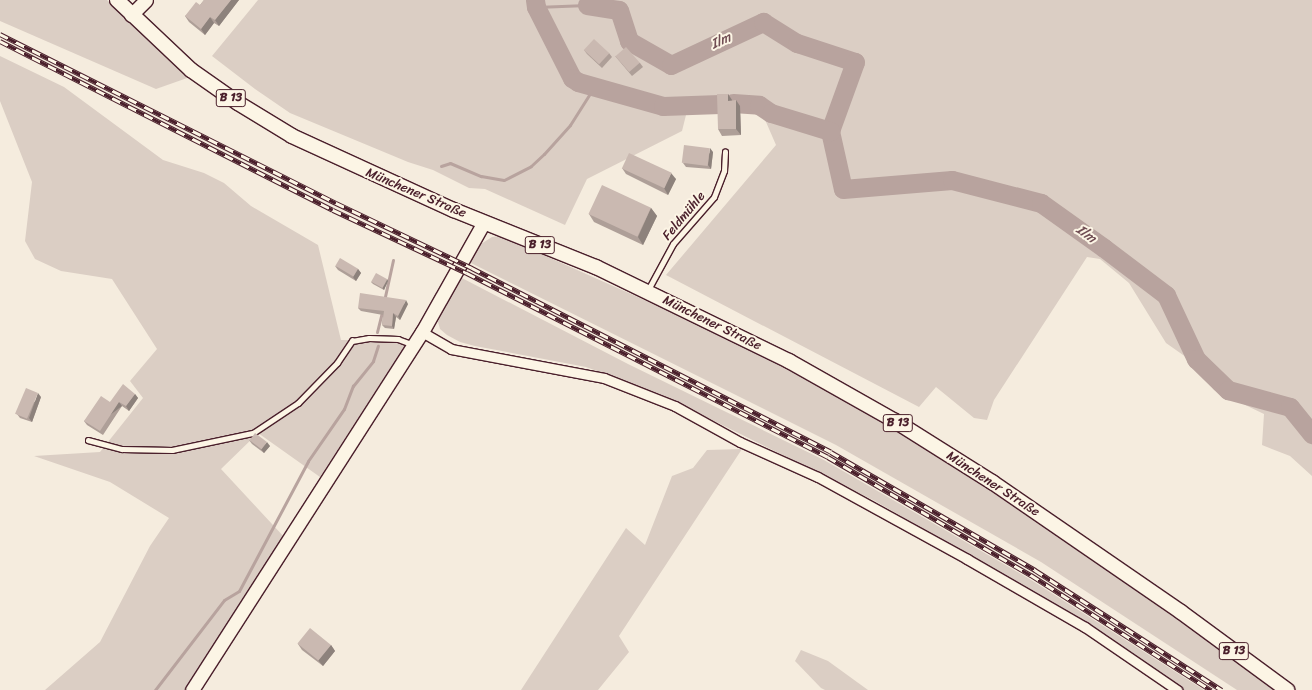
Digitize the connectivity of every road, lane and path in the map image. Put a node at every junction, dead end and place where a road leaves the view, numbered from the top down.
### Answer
1 (117, 0) edge
2 (146, 0) edge
3 (131, 14) junction
4 (725, 152) dead end
5 (484, 222) junction
6 (647, 291) junction
7 (422, 332) junction
8 (413, 345) junction
9 (88, 440) dead end
10 (192, 690) edge
11 (1176, 690) edge
12 (1287, 690) edge

1 - 3 main road, Münchener Straße / B 13
2 - 3 street
3 - 5 main road, Münchener Straße / B 13
4 - 6 lane, Feldmühle
5 - 6 main road, Münchener Straße / B 13
5 - 7 street
6 - 12 main road, Münchener Straße / B 13
7 - 8 street
7 - 11 street
8 - 9 lane
8 - 10 street

